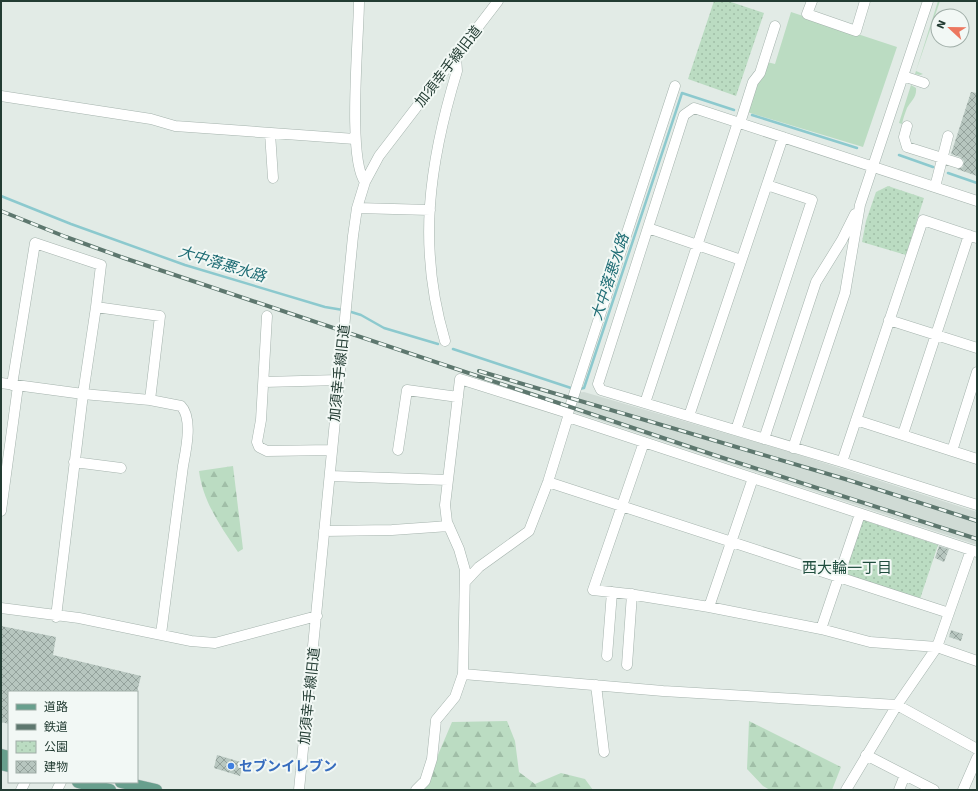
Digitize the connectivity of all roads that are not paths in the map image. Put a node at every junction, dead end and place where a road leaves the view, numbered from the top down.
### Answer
1 (360, 1) edge
2 (498, 1) edge
3 (812, 1) edge
4 (865, 1) edge
5 (928, 1) edge
6 (775, 26) dead end
7 (456, 57) junction
8 (903, 76) junction
9 (924, 83) dead end
10 (675, 86) dead end
11 (1, 96) edge
12 (739, 122) junction
13 (907, 126) dead end
14 (270, 133) junction
15 (948, 136) dead end
16 (783, 137) junction
17 (356, 139) junction
18 (958, 163) dead end
19 (872, 166) junction
20 (272, 178) dead end
21 (365, 182) junction
22 (767, 185) junction
23 (935, 187) junction
24 (977, 201) edge
25 (860, 205) junction
26 (357, 208) junction
27 (430, 210) junction
28 (648, 228) junction
29 (973, 237) edge
30 (697, 245) junction
31 (741, 260) junction
32 (96, 307) junction
33 (267, 316) dead end
34 (889, 320) junction
35 (936, 335) junction
36 (445, 341) dead end
37 (977, 348) edge
38 (977, 372) edge
39 (339, 380) junction
40 (264, 382) junction
41 (1, 384) edge
42 (15, 386) junction
43 (83, 394) junction
44 (458, 397) junction
45 (150, 400) junction
46 (645, 403) junction
47 (568, 415) junction
48 (689, 416) junction
49 (856, 420) junction
50 (736, 430) junction
51 (902, 434) junction
52 (764, 439) junction
53 (644, 442) junction
54 (793, 448) junction
55 (332, 450) junction
56 (398, 450) dead end
57 (952, 451) junction
58 (977, 459) edge
59 (74, 462) junction
60 (842, 462) junction
61 (120, 468) dead end
62 (330, 476) junction
63 (753, 478) junction
64 (448, 480) junction
65 (548, 482) junction
66 (977, 505) edge
67 (622, 506) junction
68 (1, 511) edge
69 (860, 514) junction
70 (449, 526) junction
71 (324, 531) junction
72 (731, 542) junction
73 (974, 551) edge
74 (838, 577) junction
75 (465, 582) junction
76 (612, 592) junction
77 (632, 594) junction
78 (709, 607) junction
79 (1, 608) edge
80 (949, 614) junction
81 (317, 616) junction
82 (56, 617) junction
83 (820, 629) junction
84 (161, 634) junction
85 (937, 647) junction
86 (607, 656) dead end
87 (977, 661) edge
88 (627, 665) dead end
89 (463, 674) junction
90 (596, 685) junction
91 (897, 705) junction
92 (977, 749) edge
93 (604, 752) dead end
94 (866, 755) junction
95 (977, 758) edge
96 (905, 775) junction
97 (82, 783) edge
98 (125, 783) edge
99 (110, 790) edge
100 (156, 790) edge
101 (299, 790) edge
102 (416, 790) edge
103 (846, 790) edge
104 (899, 790) edge
105 (934, 790) edge
106 (963, 790) edge

1 - 17 street
2 - 7 street, 加須幸手線旧道
3 - 4 street
5 - 8 street
6 - 12 street
7 - 21 street, 加須幸手線旧道
7 - 27 street
8 - 9 street
8 - 19 street
10 - 47 street
11 - 14 street
12 - 16 street
12 - 28 street
12 - 30 street
13 - 18 street
14 - 17 street
14 - 20 street
15 - 23 street
16 - 19 street
16 - 22 street
17 - 21 street
19 - 23 street
19 - 25 street
21 - 26 street, 加須幸手線旧道
22 - 31 street
22 - 50 street
23 - 24 street
25 - 52 street
25 - 54 street
26 - 27 street
26 - 39 street, 加須幸手線旧道
27 - 36 street
28 - 30 street
28 - 46 street
29 - 34 street
29 - 35 street
30 - 31 street
30 - 46 street
31 - 48 street
32 - 42 street
32 - 43 street
32 - 45 street
33 - 40 street
34 - 35 street
34 - 49 street
35 - 37 street
35 - 51 street
38 - 57 street
39 - 40 street
39 - 55 street, 加須幸手線旧道
40 - 55 street
41 - 42 street
42 - 43 street
42 - 68 street
43 - 45 street
43 - 59 street
44 - 47 street
44 - 56 street
44 - 64 street
45 - 84 street
46 - 48 street
47 - 53 street
47 - 65 street
48 - 50 street
49 - 51 street
49 - 60 street
50 - 52 street
51 - 57 street
52 - 54 street
53 - 63 street
53 - 67 street
54 - 60 street
55 - 62 street, 加須幸手線旧道
57 - 58 street
59 - 61 street
59 - 82 street
60 - 66 street
62 - 64 street
62 - 71 street, 加須幸手線旧道
63 - 69 street
63 - 72 street
64 - 70 street
65 - 67 street
65 - 75 street
67 - 72 street
67 - 76 street
69 - 73 street
69 - 74 street
70 - 71 street
70 - 75 street
71 - 81 street, 加須幸手線旧道
72 - 74 street
72 - 78 street
73 - 80 street
74 - 80 street
74 - 83 street
75 - 89 street
76 - 77 street
76 - 86 street
77 - 78 street
77 - 88 street
78 - 83 street
79 - 82 street
80 - 85 street
81 - 84 street
81 - 101 street, 加須幸手線旧道
82 - 84 street
83 - 85 street
85 - 87 street
85 - 91 street
89 - 90 street
89 - 102 street
90 - 91 street
90 - 93 street
91 - 92 street
91 - 94 street
94 - 96 street
94 - 103 street
95 - 106 street
96 - 104 street
96 - 105 street
97 - 99 main road
98 - 100 main road

